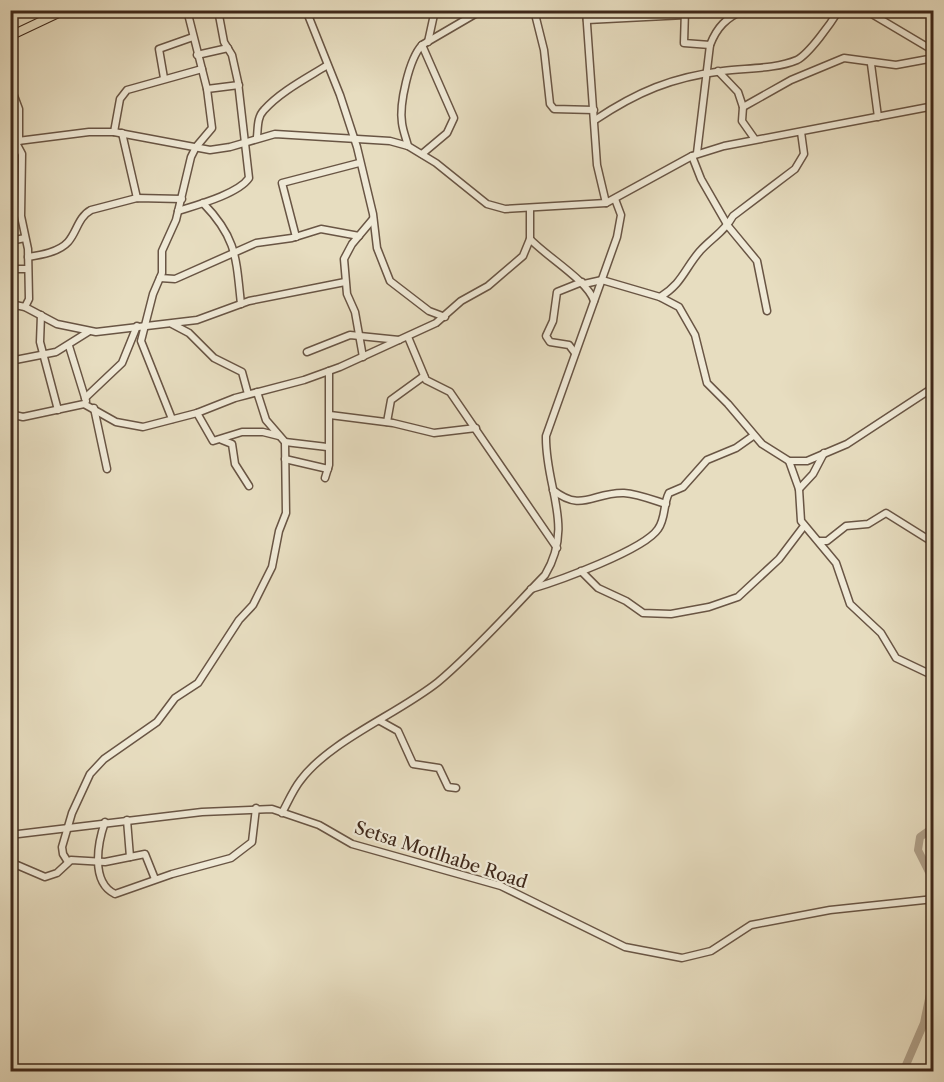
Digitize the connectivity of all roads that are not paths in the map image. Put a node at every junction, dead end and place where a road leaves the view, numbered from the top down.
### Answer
1 (64, 10) edge
2 (187, 10) edge
3 (218, 10) edge
4 (306, 10) edge
5 (435, 10) edge
6 (482, 10) edge
7 (534, 10) edge
8 (586, 10) edge
9 (744, 10) edge
10 (839, 10) edge
11 (865, 10) edge
12 (685, 13) edge
13 (47, 15) edge
14 (587, 20) junction
15 (10, 36) edge
16 (193, 37) junction
17 (425, 43) junction
18 (710, 45) junction
19 (228, 48) junction
20 (933, 51) edge
21 (197, 55) junction
22 (933, 58) edge
23 (871, 64) junction
24 (326, 66) junction
25 (202, 69) junction
26 (718, 71) junction
27 (707, 73) junction
28 (164, 78) junction
29 (10, 85) edge
30 (239, 85) junction
31 (207, 89) junction
32 (933, 106) edge
33 (743, 107) junction
34 (594, 110) junction
35 (878, 117) junction
36 (595, 120) junction
37 (114, 132) junction
38 (801, 132) junction
39 (122, 133) junction
40 (257, 137) junction
41 (354, 138) junction
42 (754, 138) junction
43 (15, 141) edge
44 (244, 142) junction
45 (408, 146) junction
46 (196, 147) junction
47 (422, 154) junction
48 (695, 155) junction
49 (359, 163) junction
50 (137, 198) junction
51 (182, 199) junction
52 (615, 199) junction
53 (203, 203) junction
54 (606, 203) junction
55 (530, 208) junction
56 (178, 211) junction
57 (373, 219) junction
58 (728, 226) junction
59 (359, 236) junction
60 (296, 237) junction
61 (26, 238) junction
62 (530, 240) junction
63 (10, 241) edge
64 (234, 251) junction
65 (28, 257) junction
66 (10, 269) edge
67 (27, 269) junction
68 (160, 278) junction
69 (602, 280) junction
70 (345, 282) junction
71 (583, 283) junction
72 (660, 297) junction
73 (594, 301) junction
74 (10, 304) edge
75 (241, 304) junction
76 (25, 308) junction
77 (767, 311) dead end
78 (41, 315) junction
79 (445, 317) junction
80 (172, 324) junction
81 (146, 325) junction
82 (137, 326) junction
83 (88, 332) junction
84 (358, 334) junction
85 (408, 337) junction
86 (401, 340) junction
87 (69, 346) junction
88 (307, 352) dead end
89 (575, 353) junction
90 (42, 355) junction
91 (363, 357) junction
92 (10, 361) edge
93 (329, 371) junction
94 (424, 376) junction
95 (933, 387) edge
96 (257, 392) junction
97 (248, 394) junction
98 (88, 403) junction
99 (58, 410) junction
100 (10, 414) edge
101 (197, 414) junction
102 (330, 415) junction
103 (172, 419) junction
104 (266, 420) junction
105 (387, 422) junction
106 (476, 428) junction
107 (254, 432) junction
108 (753, 436) junction
109 (221, 440) junction
110 (283, 440) junction
111 (327, 447) junction
112 (824, 452) junction
113 (285, 459) junction
114 (789, 461) junction
115 (107, 469) dead end
116 (328, 469) junction
117 (325, 478) dead end
118 (249, 486) dead end
119 (799, 489) junction
120 (553, 490) junction
121 (666, 504) junction
122 (804, 526) junction
123 (820, 542) junction
124 (933, 543) edge
125 (558, 548) junction
126 (581, 571) junction
127 (531, 590) junction
128 (933, 676) edge
129 (380, 722) junction
130 (456, 788) dead end
131 (256, 808) junction
132 (282, 813) junction
133 (127, 820) junction
134 (105, 822) junction
135 (67, 827) junction
136 (10, 835) edge
137 (130, 857) junction
138 (10, 862) edge
139 (68, 862) junction
140 (99, 862) junction
141 (155, 879) junction
142 (933, 899) edge

1 - 13 main road
2 - 16 street
3 - 19 street
4 - 24 street
5 - 17 street
6 - 17 street
7 - 34 street
8 - 14 street
9 - 18 street
10 - 26 street
11 - 20 street
12 - 14 street
12 - 18 street
13 - 15 main road
14 - 34 street
16 - 21 street
16 - 28 street
17 - 45 street
17 - 47 street
18 - 27 street
19 - 21 street
19 - 30 street
21 - 25 street
22 - 23 street
23 - 33 street
23 - 35 street
24 - 40 street
24 - 41 street
25 - 28 street
25 - 31 street
26 - 27 street
26 - 33 street
27 - 36 street
27 - 48 street
28 - 37 street
29 - 43 street
30 - 31 street
30 - 44 street
31 - 46 street
32 - 35 street
33 - 42 street
34 - 36 street
35 - 38 street
36 - 54 street
37 - 39 street
37 - 43 street
38 - 42 street
38 - 58 street
39 - 46 street
39 - 50 street
40 - 41 street
40 - 44 street
41 - 45 street
41 - 49 street
42 - 48 street
43 - 61 street
44 - 46 street
44 - 53 street
45 - 47 street
46 - 51 street
47 - 55 street
48 - 52 street
48 - 58 street
49 - 57 street
49 - 60 street
50 - 51 street
50 - 65 street
51 - 56 street
52 - 54 street
52 - 69 street
53 - 56 street
53 - 64 street
54 - 55 street
55 - 62 street
56 - 68 street
57 - 59 street
57 - 79 street
58 - 72 street
58 - 77 street
59 - 60 street
59 - 70 street
60 - 64 street
61 - 63 street
61 - 65 street
62 - 71 street
62 - 79 street
64 - 68 street
64 - 75 street
65 - 67 street
66 - 67 street
67 - 76 street
68 - 81 street
69 - 71 street
69 - 72 street
69 - 73 street
70 - 75 street
70 - 84 street
71 - 73 street
71 - 89 street
72 - 108 street
73 - 89 street
74 - 76 street
75 - 80 street
76 - 78 street
78 - 83 street
78 - 90 street
79 - 85 street
80 - 81 street
80 - 97 street
81 - 82 street
81 - 103 street
82 - 83 street
82 - 98 street
83 - 87 street
84 - 86 street
84 - 88 street
84 - 91 street
85 - 86 street
85 - 94 street
86 - 91 street
87 - 90 street
87 - 98 street
89 - 120 street
90 - 92 street
90 - 99 street
91 - 93 street
93 - 96 street
93 - 102 street
94 - 105 street
94 - 106 street
95 - 112 street
96 - 97 street
96 - 104 street
97 - 101 street
98 - 99 street
98 - 103 street
98 - 115 street
99 - 100 street
101 - 103 street
101 - 109 street
102 - 105 street
102 - 111 street
104 - 107 street
104 - 110 street
105 - 106 street
106 - 125 street
107 - 109 street
107 - 110 street
108 - 114 street
108 - 121 street
109 - 118 street
110 - 111 street
110 - 113 street
111 - 116 street
112 - 114 street
112 - 119 street
113 - 116 street
113 - 135 street
114 - 119 street
116 - 117 street
119 - 122 street
120 - 121 street
120 - 125 street
121 - 126 street
122 - 123 street
122 - 126 street
123 - 124 street
123 - 128 street
125 - 127 street
126 - 127 street
127 - 129 street
129 - 130 street
129 - 132 street
131 - 132 street, Setsa Motlhabe Road
131 - 133 street, Setsa Motlhabe Road
131 - 141 street
132 - 142 street, Setsa Motlhabe Road
133 - 134 street, Setsa Motlhabe Road
133 - 137 street
134 - 135 street, Setsa Motlhabe Road
134 - 140 street
135 - 136 street, Setsa Motlhabe Road
135 - 139 street
137 - 140 street
137 - 141 street
138 - 139 street
139 - 140 street
140 - 141 street

